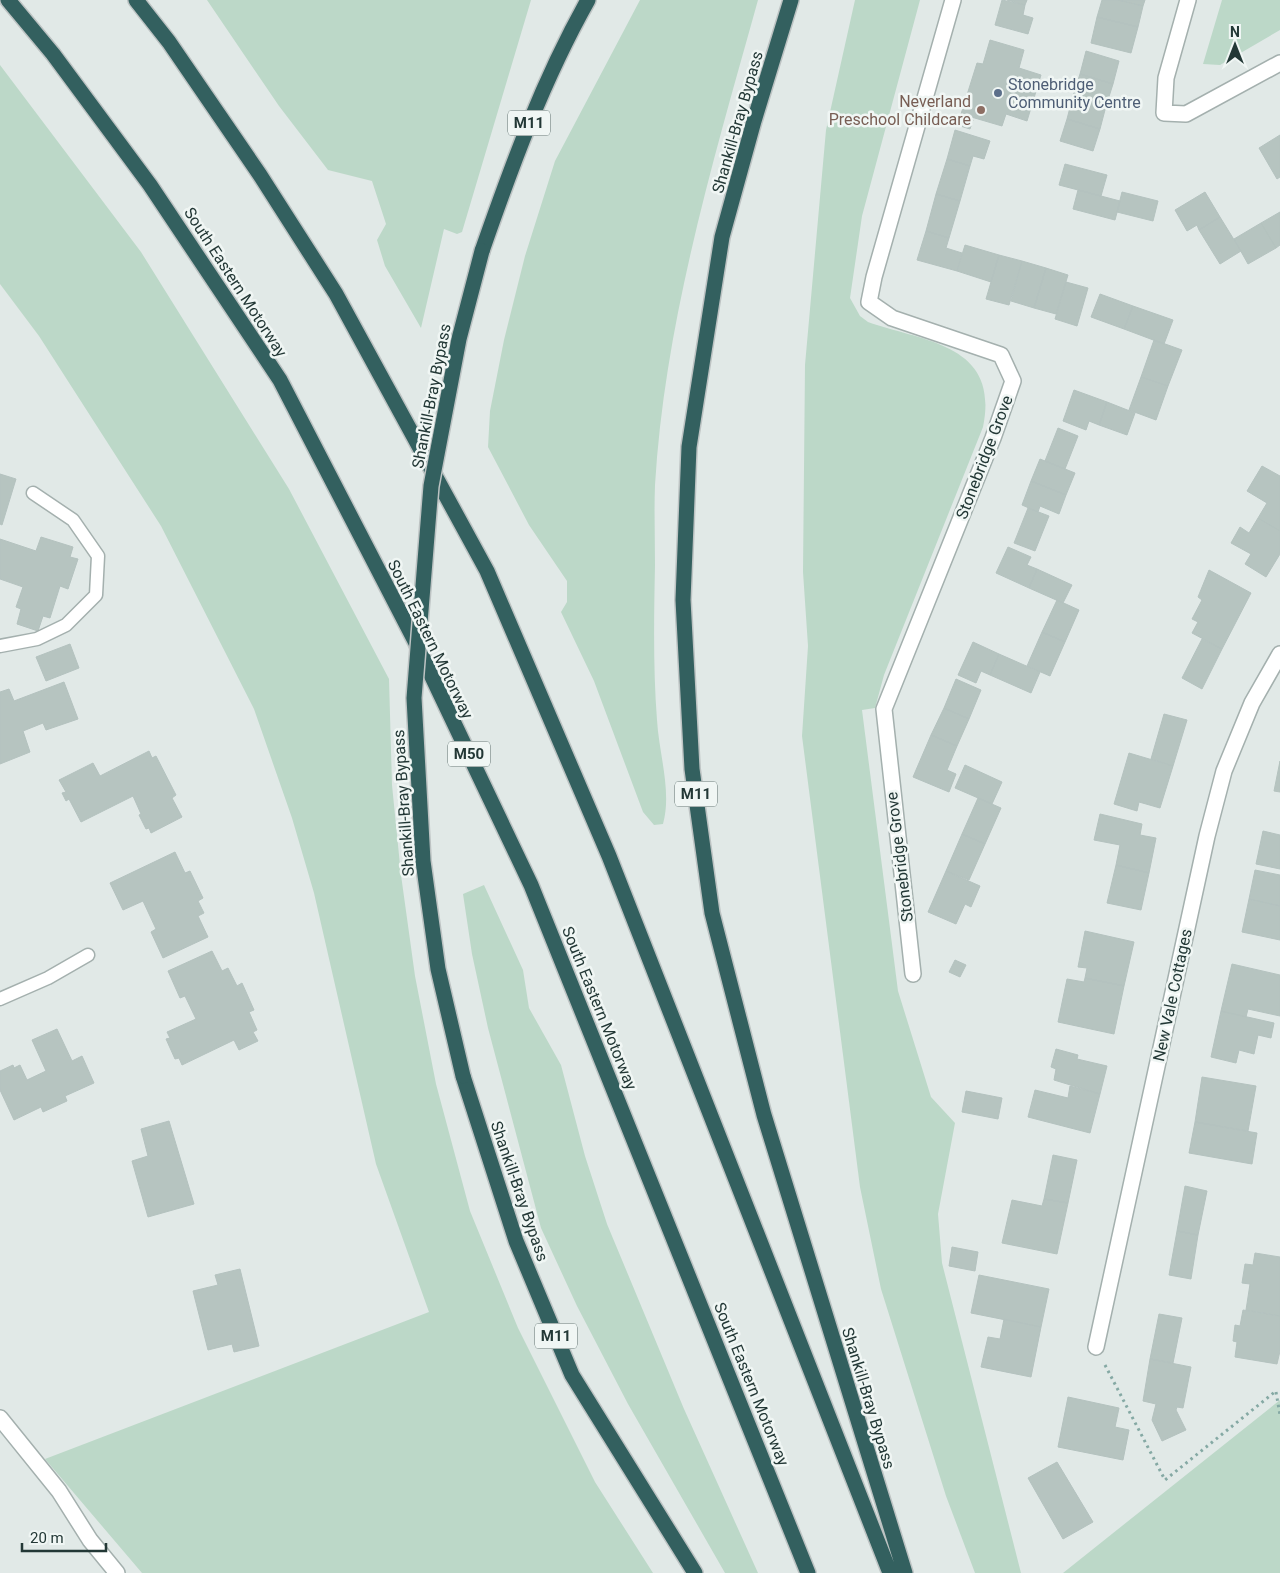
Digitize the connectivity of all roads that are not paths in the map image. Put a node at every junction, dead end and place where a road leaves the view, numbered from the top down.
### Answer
1 (8, 0) edge
2 (136, 0) edge
3 (588, 0) edge
4 (791, 0) edge
5 (953, 0) edge
6 (1188, 0) edge
7 (1280, 63) edge
8 (33, 493) dead end
9 (0, 646) edge
10 (1280, 654) edge
11 (88, 955) dead end
12 (913, 974) dead end
13 (0, 999) edge
14 (1096, 1347) road end
15 (0, 1418) edge
16 (117, 1573) edge
17 (695, 1573) edge
18 (808, 1573) edge
19 (890, 1573) edge
20 (905, 1573) edge

1 - 18 highway, South Eastern Motorway / M50
2 - 19 highway
3 - 17 highway, Shankill-Bray Bypass / M11, bridge
4 - 20 highway, Shankill-Bray Bypass / M11
5 - 12 street, Stonebridge Grove
6 - 7 street
8 - 9 lane
10 - 14 street, New Vale Cottages
11 - 13 lane
15 - 16 street

